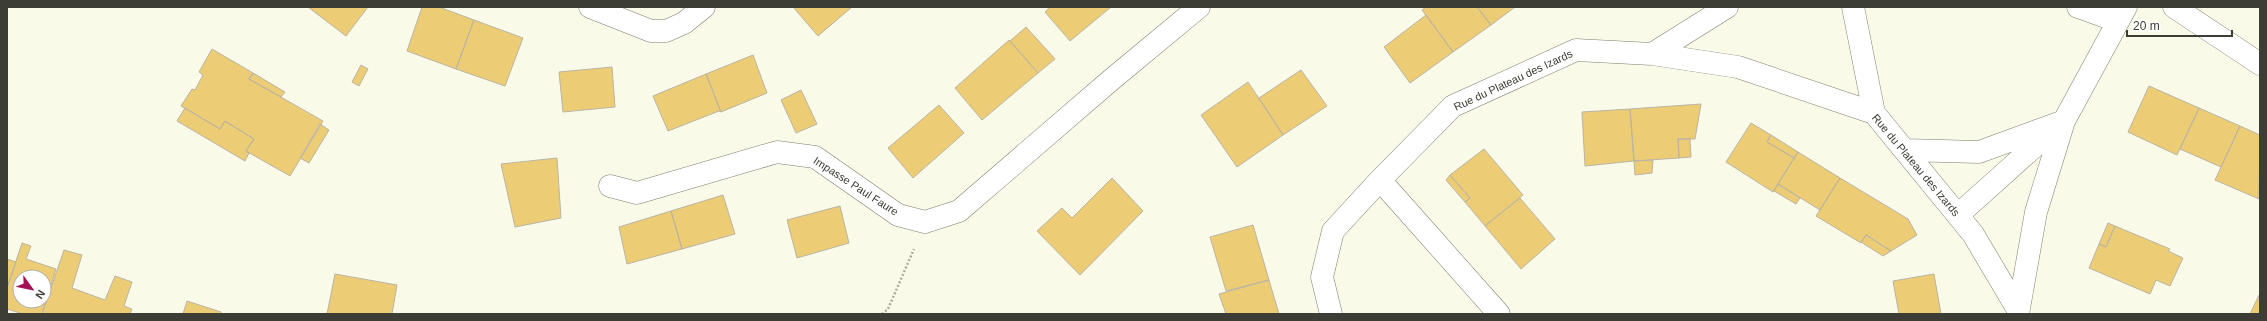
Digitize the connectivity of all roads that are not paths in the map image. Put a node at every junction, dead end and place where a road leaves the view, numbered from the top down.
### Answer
1 (590, 7) edge
2 (704, 7) edge
3 (1199, 7) edge
4 (1727, 7) edge
5 (1853, 7) edge
6 (2078, 7) edge
7 (2174, 7) edge
8 (2121, 14) edge
9 (1652, 54) junction
10 (2260, 64) edge
11 (1874, 113) junction
12 (2064, 121) junction
13 (1905, 150) junction
14 (1380, 180) junction
15 (610, 186) dead end
16 (1958, 215) junction
17 (2018, 312) edge
18 (1331, 314) edge
19 (1499, 314) edge

1 - 2 street
3 - 15 street, Impasse Paul Faure
4 - 9 street
5 - 11 street
6 - 8 street
7 - 10 street
8 - 12 street
9 - 11 street, Rue du Plateau des Izards
9 - 14 street, Rue du Plateau des Izards
11 - 13 street, Rue du Plateau des Izards
12 - 13 street
12 - 16 street
12 - 17 street
13 - 16 street, Rue du Plateau des Izards
14 - 18 street, Rue du Plateau des Izards
14 - 19 street
16 - 17 street, Rue du Plateau des Izards

